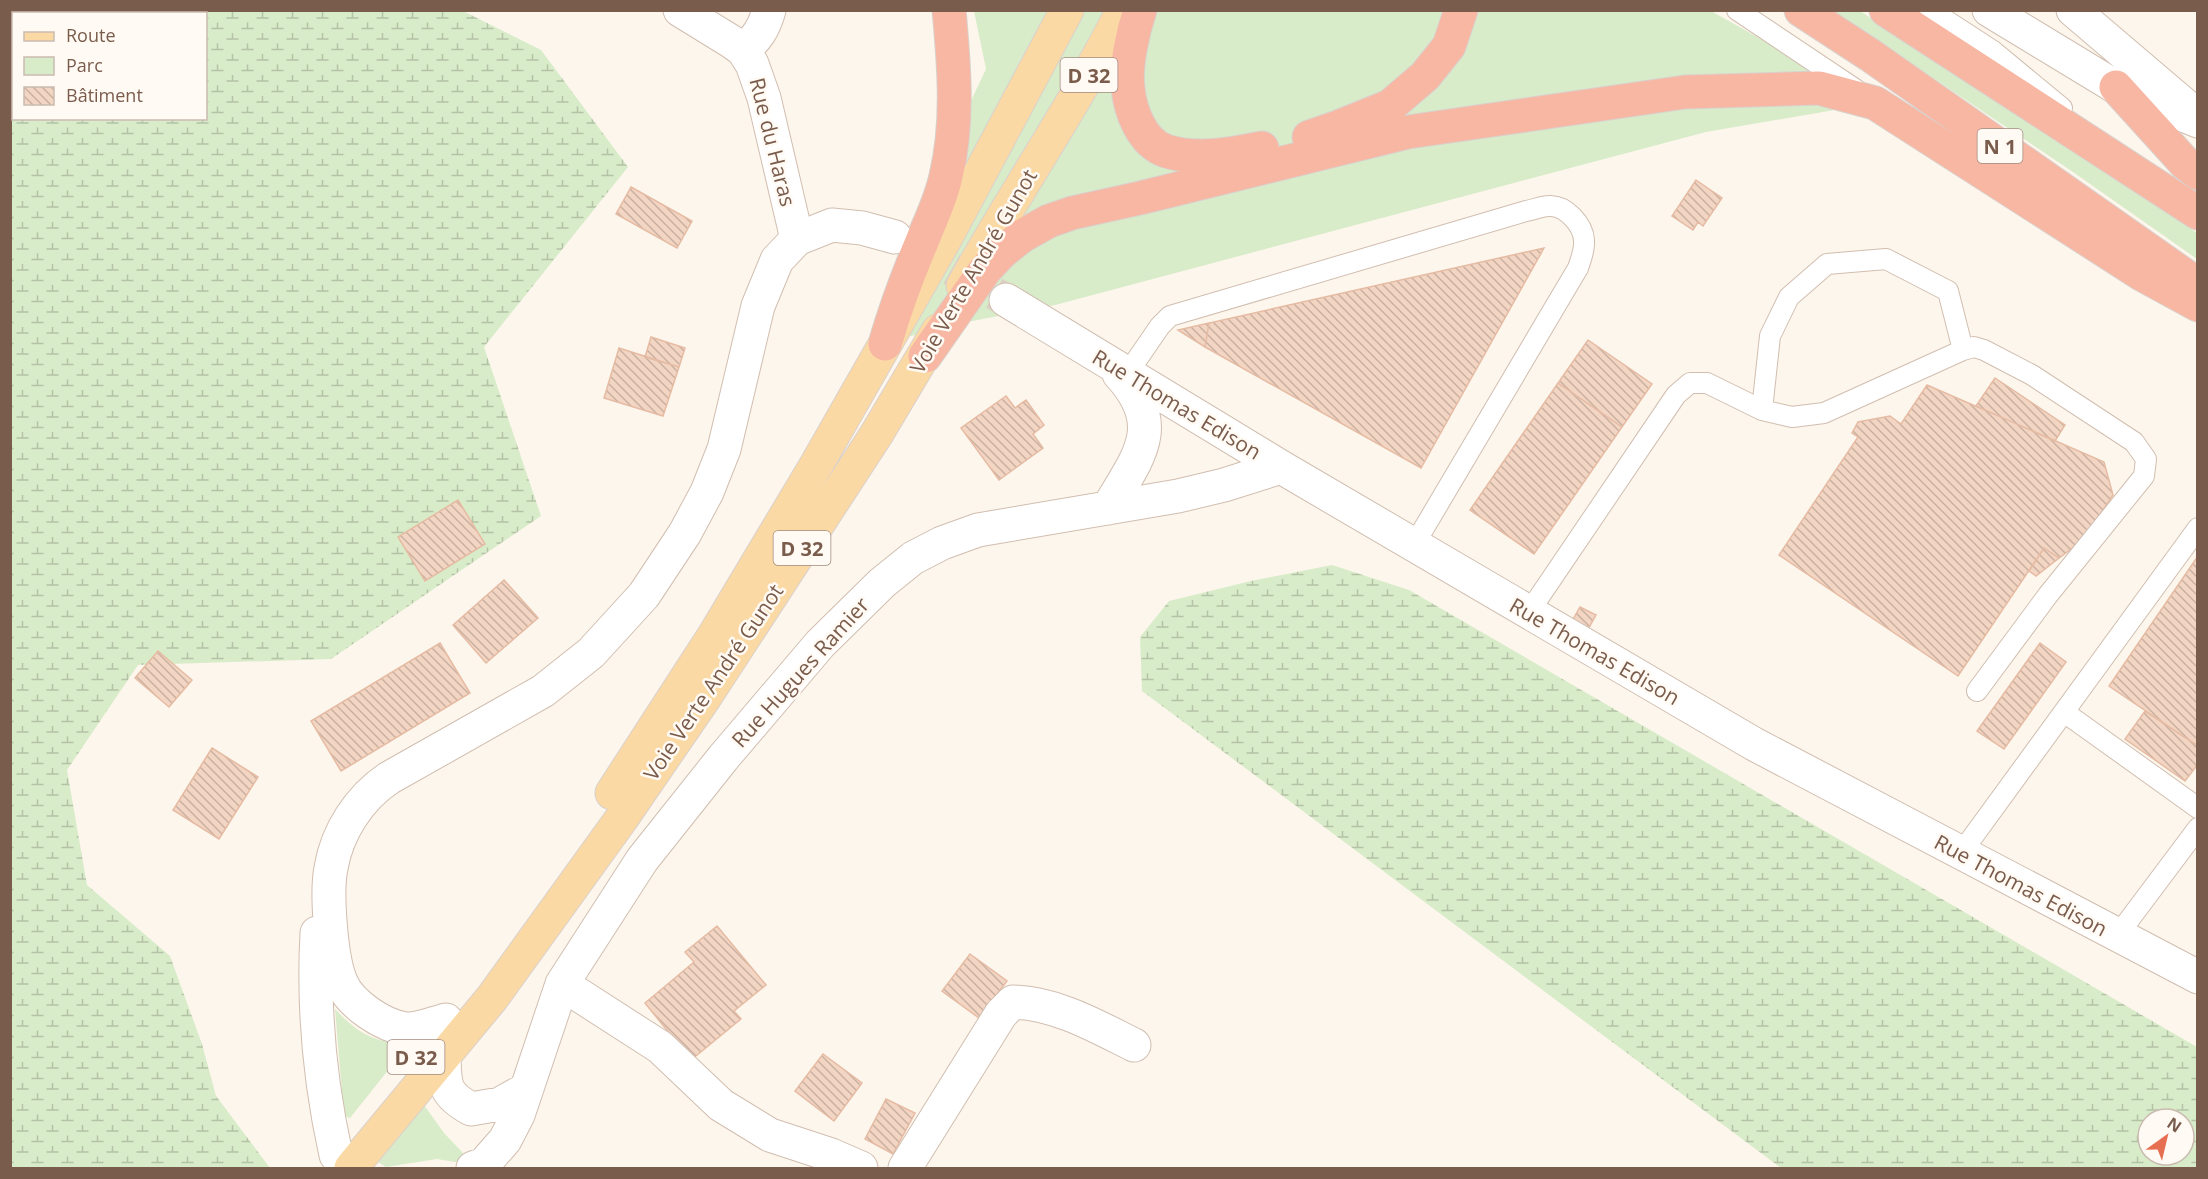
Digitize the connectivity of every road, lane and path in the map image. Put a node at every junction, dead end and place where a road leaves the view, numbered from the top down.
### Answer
1 (680, 10) edge
2 (770, 10) edge
3 (949, 10) edge
4 (1067, 10) edge
5 (1123, 10) edge
6 (1140, 10) edge
7 (1461, 10) edge
8 (1737, 10) edge
9 (1801, 10) edge
10 (1886, 10) edge
11 (1930, 10) edge
12 (1989, 10) edge
13 (2051, 10) edge
14 (2073, 10) edge
15 (743, 50) junction
16 (2116, 87) junction
17 (1875, 103) junction
18 (2198, 116) edge
19 (2198, 121) edge
20 (2198, 173) edge
21 (2161, 190) junction
22 (2198, 213) edge
23 (895, 237) tunnel mouth
24 (797, 239) junction
25 (2198, 284) edge
26 (1006, 300) tunnel mouth
27 (2198, 305) edge
28 (885, 344) junction
29 (1963, 350) junction
30 (925, 356) junction
31 (1117, 368) junction
32 (1762, 410) junction
33 (1281, 467) junction
34 (1108, 508) junction
35 (2198, 528) edge
36 (1414, 545) junction
37 (1529, 612) junction
38 (1977, 691) dead end
39 (2064, 712) junction
40 (2198, 808) edge
41 (2198, 828) edge
42 (1961, 854) junction
43 (329, 891) junction
44 (2117, 936) junction
45 (514, 951) junction
46 (2198, 977) edge
47 (562, 984) junction
48 (446, 1020) junction
49 (1134, 1045) dead end
50 (444, 1058) junction
51 (525, 1090) junction
52 (337, 1164) edge
53 (473, 1168) edge
54 (861, 1168) edge
55 (905, 1168) edge

1 - 15 street, Rue du Haras
2 - 15 street
3 - 28 highway
4 - 28 main road, Voie Verte André Gunot / D 32
5 - 30 main road, Voie Verte André Gunot / D 32
6 - 7 highway
8 - 17 lane
9 - 25 highway, N 1
10 - 21 highway, N 1
11 - 21 lane
12 - 16 street
13 - 16 street
14 - 18 street
15 - 24 street, Rue du Haras
16 - 19 street
16 - 20 highway
17 - 27 highway
17 - 30 highway
21 - 22 highway, N 1
23 - 24 street
24 - 43 street
26 - 31 street, Rue Thomas Edison
28 - 45 main road, Voie Verte André Gunot / D 32
29 - 32 lane
29 - 32 lane
29 - 38 lane
30 - 45 main road, Voie Verte André Gunot / D 32
31 - 33 street, Rue Thomas Edison
31 - 34 street
31 - 36 lane
32 - 37 lane
33 - 34 street, Rue Hugues Ramier
33 - 36 street, Rue Thomas Edison
34 - 47 street, Rue Hugues Ramier
35 - 39 lane
36 - 37 street, Rue Thomas Edison
37 - 42 street, Rue Thomas Edison
39 - 40 lane
39 - 42 lane
41 - 44 lane
42 - 44 street, Rue Thomas Edison
43 - 48 street
43 - 52 street
44 - 46 street, Rue Thomas Edison
45 - 48 main road, Voie Verte André Gunot / D 32
45 - 50 main road, Voie Verte André Gunot / D 32
47 - 51 street, Rue Hugues Ramier
47 - 54 street
48 - 52 main road, Voie Verte André Gunot / D 32
49 - 55 street
50 - 51 street
50 - 52 main road, Voie Verte André Gunot / D 32
51 - 53 street, Rue Hugues Ramier

